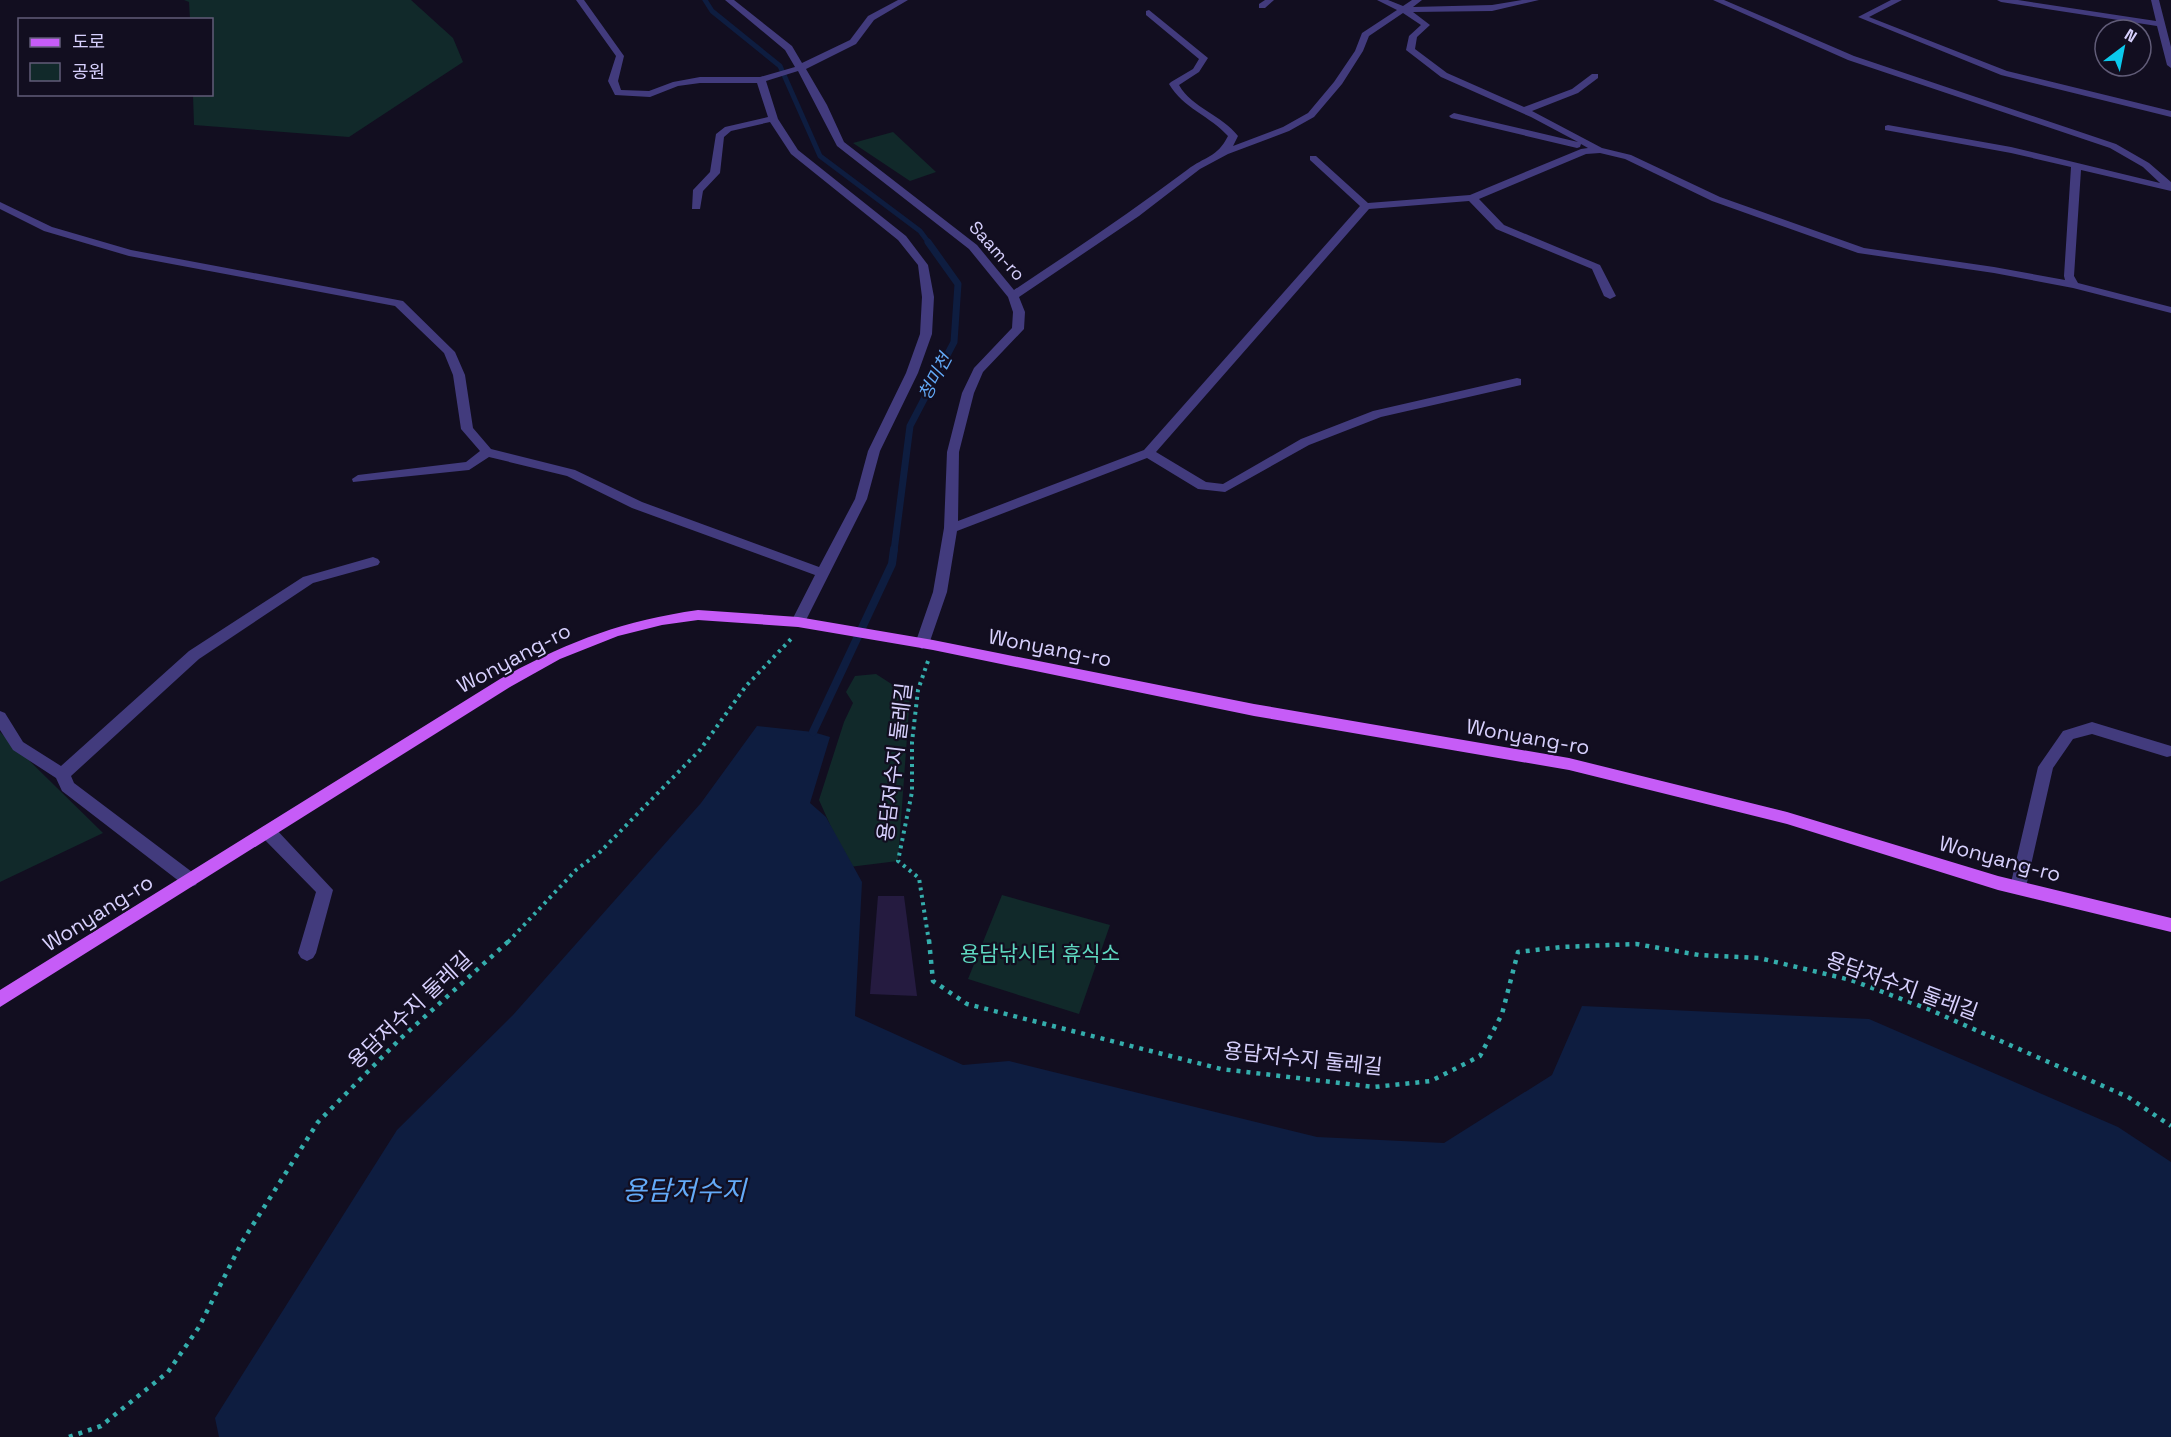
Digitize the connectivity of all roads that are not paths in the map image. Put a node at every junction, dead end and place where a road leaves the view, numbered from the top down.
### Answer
1 (580, 0) edge
2 (729, 0) edge
3 (904, 0) edge
4 (1270, 0) edge
5 (1381, 0) edge
6 (1418, 0) edge
7 (1535, 0) edge
8 (1717, 0) edge
9 (1898, 0) edge
10 (2001, 0) edge
11 (2155, 0) edge
12 (1262, 6) dead end
13 (1404, 10) junction
14 (1149, 13) dead end
15 (2161, 24) junction
16 (2168, 39) edge
17 (2171, 65) edge
18 (800, 68) junction
19 (1595, 76) dead end
20 (761, 80) junction
21 (1523, 111) junction
22 (2170, 112) edge
23 (1454, 116) dead end
24 (773, 119) junction
25 (1888, 128) dead end
26 (1600, 150) junction
27 (1225, 152) junction
28 (1313, 158) dead end
29 (2076, 167) junction
30 (2171, 188) edge
31 (1472, 198) junction
32 (0, 205) edge
33 (1366, 206) junction
34 (696, 207) dead end
35 (2073, 285) junction
36 (1013, 296) junction
37 (1610, 296) dead end
38 (2171, 310) edge
39 (1516, 382) dead end
40 (487, 452) junction
41 (1148, 453) junction
42 (358, 479) dead end
43 (951, 528) junction
44 (373, 562) dead end
45 (823, 573) junction
46 (802, 623) junction
47 (928, 645) junction
48 (0, 717) edge
49 (2168, 751) dead end
50 (62, 774) junction
51 (268, 832) junction
52 (190, 880) junction
53 (2018, 887) junction
54 (2171, 925) edge
55 (307, 953) dead end
56 (0, 999) edge

1 - 20 street
2 - 18 street, Saam-ro
3 - 18 street
4 - 12 street
5 - 13 street
6 - 13 street
7 - 13 street
8 - 30 street
9 - 22 street
10 - 15 street
11 - 15 street
13 - 21 street
13 - 27 street
14 - 27 street
15 - 16 street
16 - 17 street
18 - 20 street
18 - 36 street, Saam-ro
19 - 21 street
20 - 24 street
21 - 26 street
23 - 26 street
24 - 34 street
24 - 45 street
25 - 29 street
26 - 31 street
26 - 35 street
27 - 36 street
28 - 33 street
29 - 30 street
29 - 35 street
31 - 33 street
31 - 37 street
32 - 40 street
33 - 41 street
35 - 38 street
36 - 43 street, Saam-ro
39 - 41 street
40 - 42 street
40 - 45 street
41 - 43 street
43 - 47 street, Saam-ro
44 - 50 street
45 - 46 street
46 - 47 main road, Wonyang-ro
46 - 51 main road, Wonyang-ro
47 - 53 main road, Wonyang-ro
48 - 50 street
49 - 53 street
50 - 52 street
51 - 52 main road, Wonyang-ro
51 - 55 street
52 - 56 main road, Wonyang-ro
53 - 54 main road, Wonyang-ro

